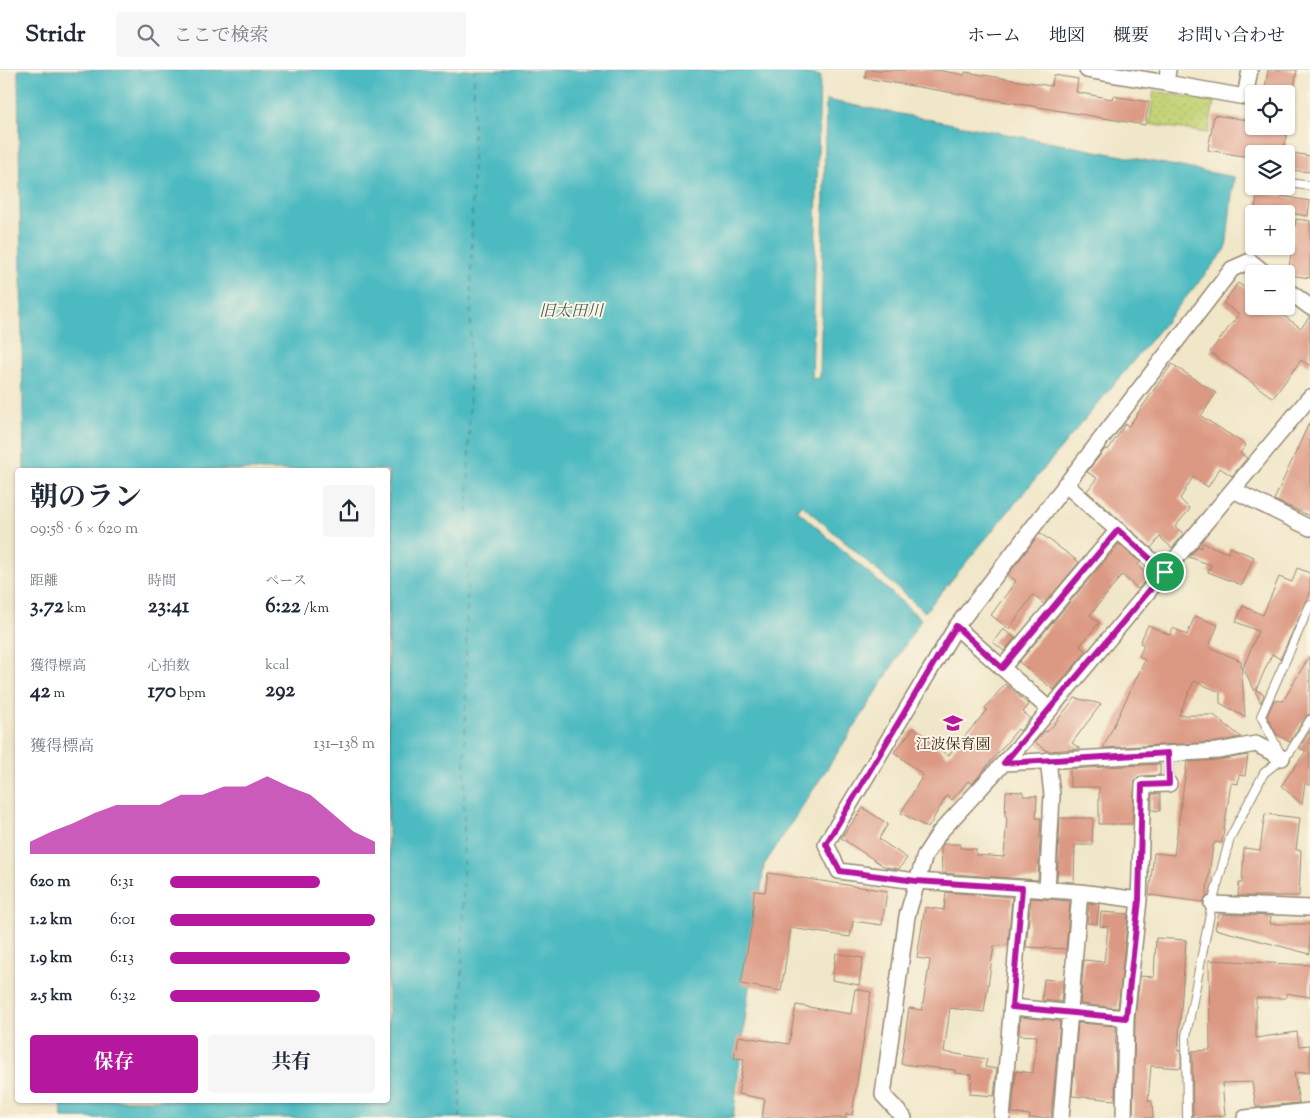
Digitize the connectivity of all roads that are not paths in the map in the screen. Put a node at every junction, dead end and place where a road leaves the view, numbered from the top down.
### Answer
1 (1087, 70) edge
2 (1250, 70) edge
3 (1167, 77) edge
4 (1295, 184) edge
5 (1310, 186) edge
6 (1255, 265) edge
7 (1295, 296) edge
8 (1310, 307) edge
9 (1310, 397) edge
10 (1065, 484) junction
11 (1233, 490) junction
12 (1310, 528) edge
13 (1118, 530) junction
14 (1165, 572) junction
15 (1310, 605) edge
16 (956, 626) junction
17 (1002, 668) junction
18 (1050, 710) junction
19 (1310, 720) edge
20 (1168, 753) junction
21 (1282, 758) junction
22 (1048, 760) junction
23 (1004, 763) junction
24 (1169, 784) joint
25 (916, 881) junction
26 (1022, 888) junction
27 (1047, 890) junction
28 (1080, 892) junction
29 (1139, 900) junction
30 (1212, 904) junction
31 (1310, 908) edge
32 (1012, 1007) junction
33 (1070, 1012) junction
34 (1126, 1018) junction
35 (1310, 1111) edge
36 (904, 1118) edge
37 (1002, 1118) edge
38 (1061, 1118) edge
39 (1124, 1118) edge
40 (1187, 1118) edge
41 (1245, 1118) edge

1 - 3 street
2 - 3 street
4 - 5 lane
6 - 10 street
7 - 8 street
9 - 11 street
10 - 13 street
10 - 16 street
11 - 12 street
11 - 14 street
13 - 14 street
13 - 17 street
14 - 18 street
15 - 21 lane
16 - 17 street
16 - 25 street
17 - 18 street
18 - 23 street
19 - 21 lane
20 - 21 street
20 - 22 street
20 - 24 lane
21 - 30 lane
22 - 23 street
22 - 27 street
23 - 25 street
24 - 29 street
25 - 26 street
25 - 36 street
26 - 27 street
26 - 32 street
27 - 28 street
28 - 29 street
28 - 33 street
29 - 34 street
30 - 31 street
30 - 40 lane
32 - 33 street
32 - 37 street
33 - 34 street
33 - 38 street
34 - 39 street
35 - 41 street

